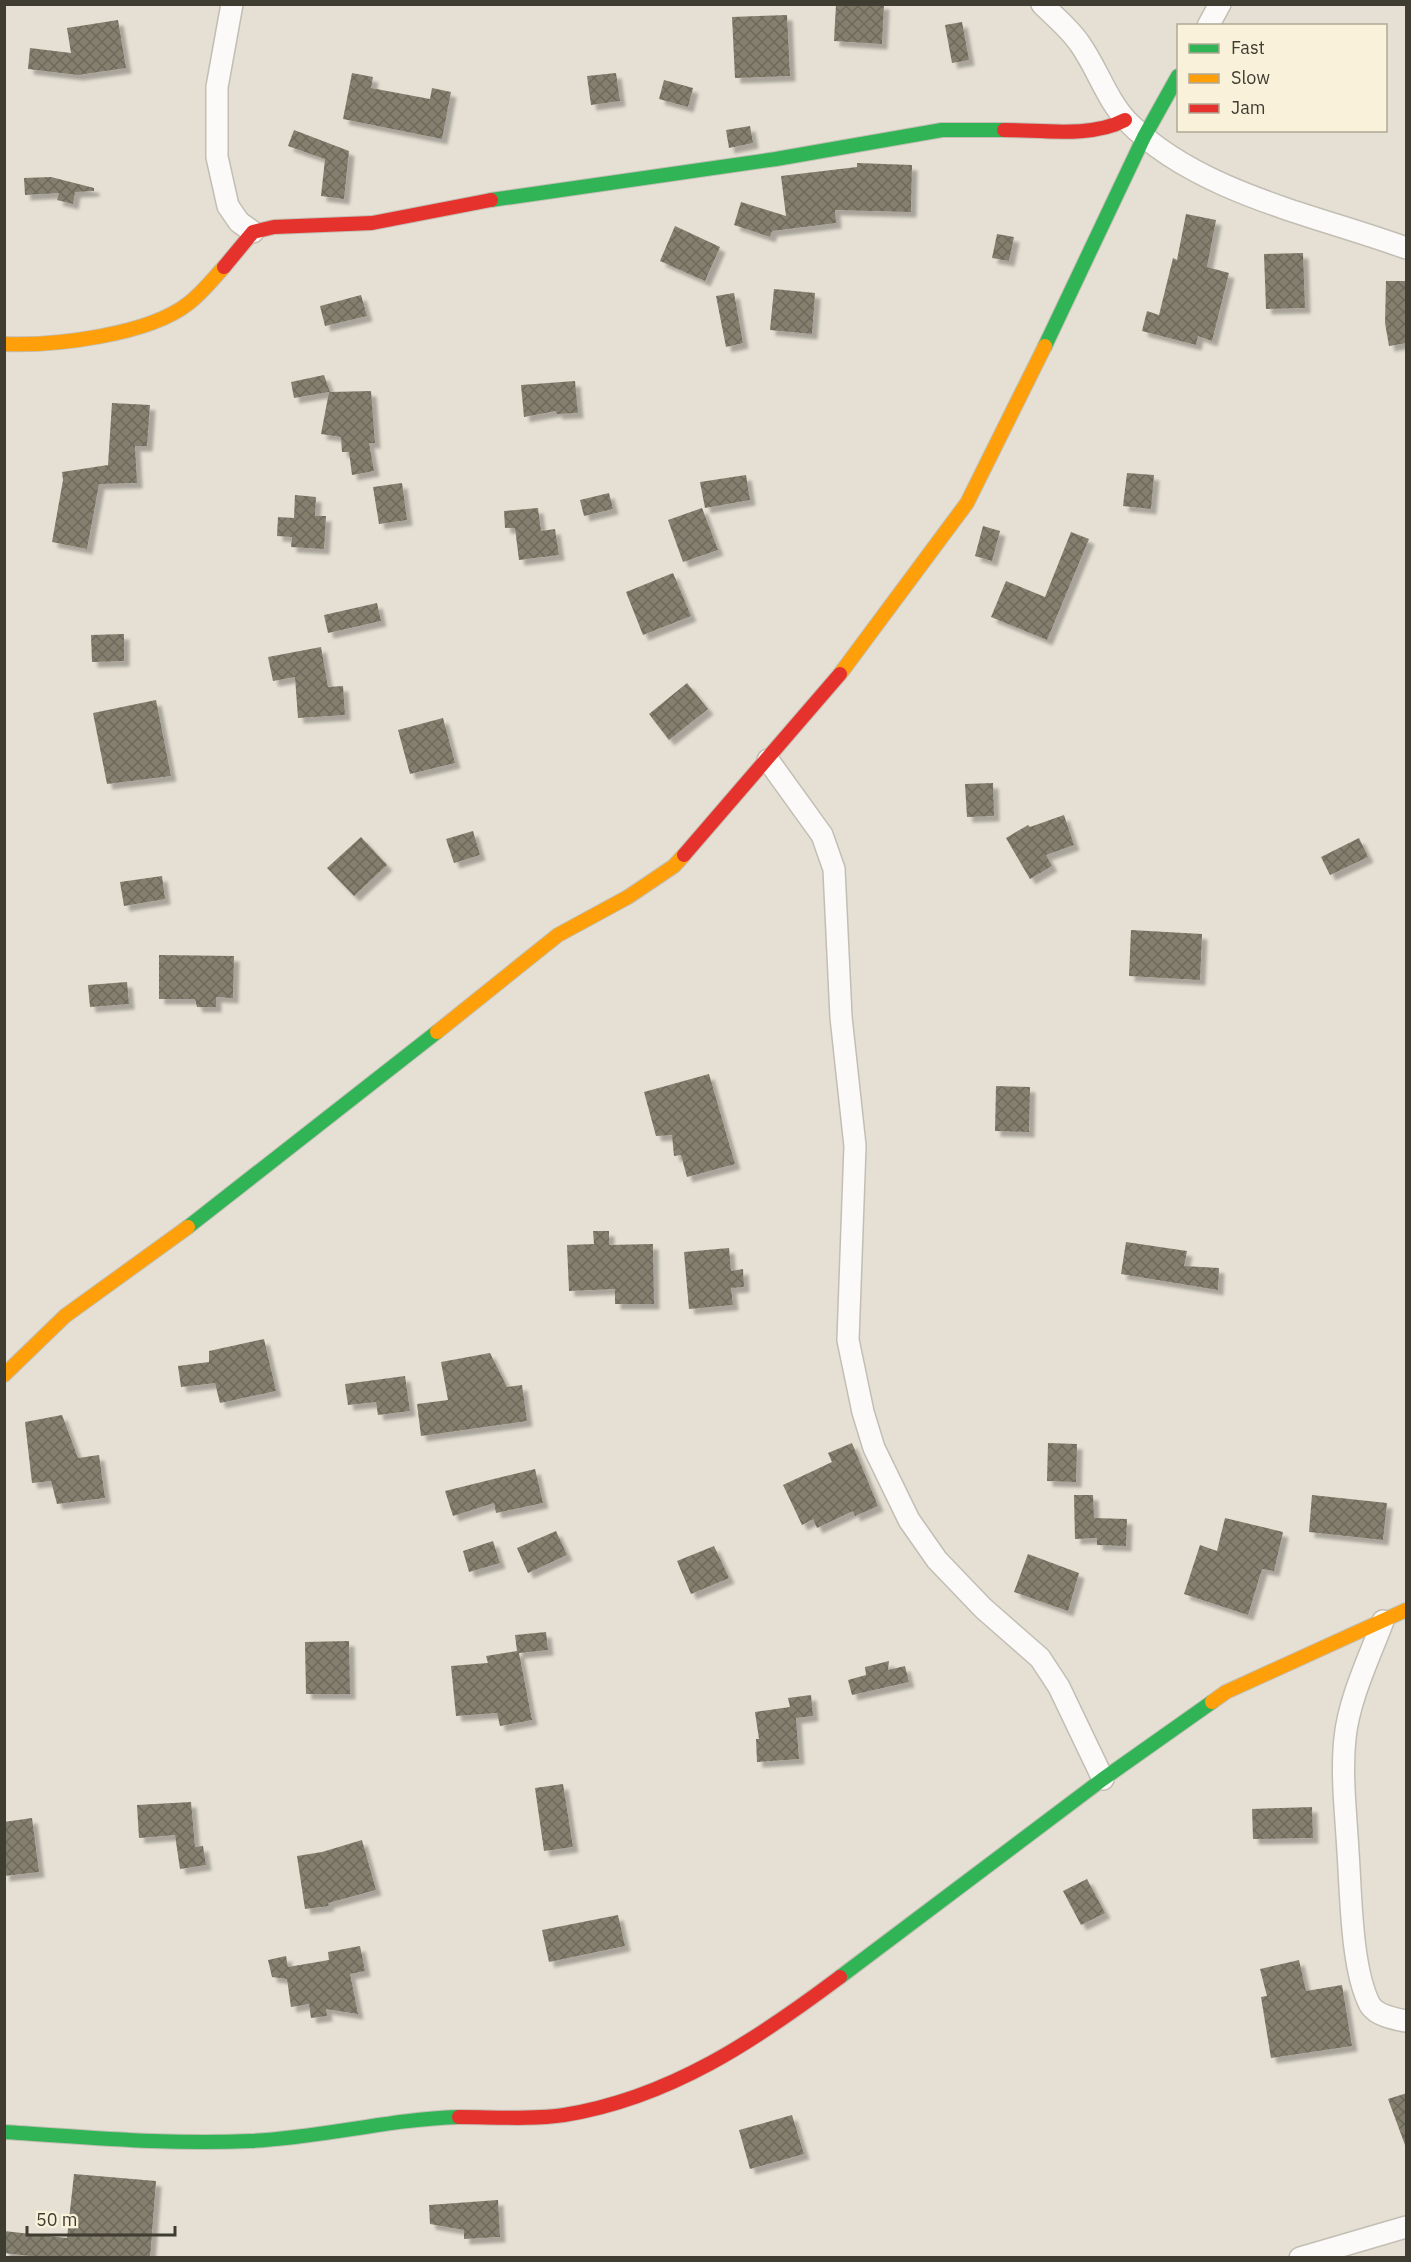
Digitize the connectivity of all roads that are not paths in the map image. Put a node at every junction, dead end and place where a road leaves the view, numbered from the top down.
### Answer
1 (232, 4) edge
2 (1042, 4) edge
3 (1220, 4) edge
4 (1209, 24) edge
5 (1177, 79) edge
6 (1125, 120) junction
7 (1144, 137) junction
8 (254, 232) junction
9 (1407, 248) edge
10 (4, 344) edge
11 (768, 760) junction
12 (4, 1375) edge
13 (1407, 1610) edge
14 (1383, 1621) junction
15 (1103, 1779) junction
16 (1407, 2021) edge
17 (4, 2132) edge
18 (1407, 2227) edge
19 (1300, 2258) edge

1 - 8 street
2 - 6 street
3 - 4 street
5 - 7 street
6 - 7 street
6 - 8 street
7 - 9 street
7 - 11 street
8 - 10 street
11 - 12 street
11 - 15 street
13 - 14 street
14 - 15 street
14 - 16 street
15 - 17 street
18 - 19 street

